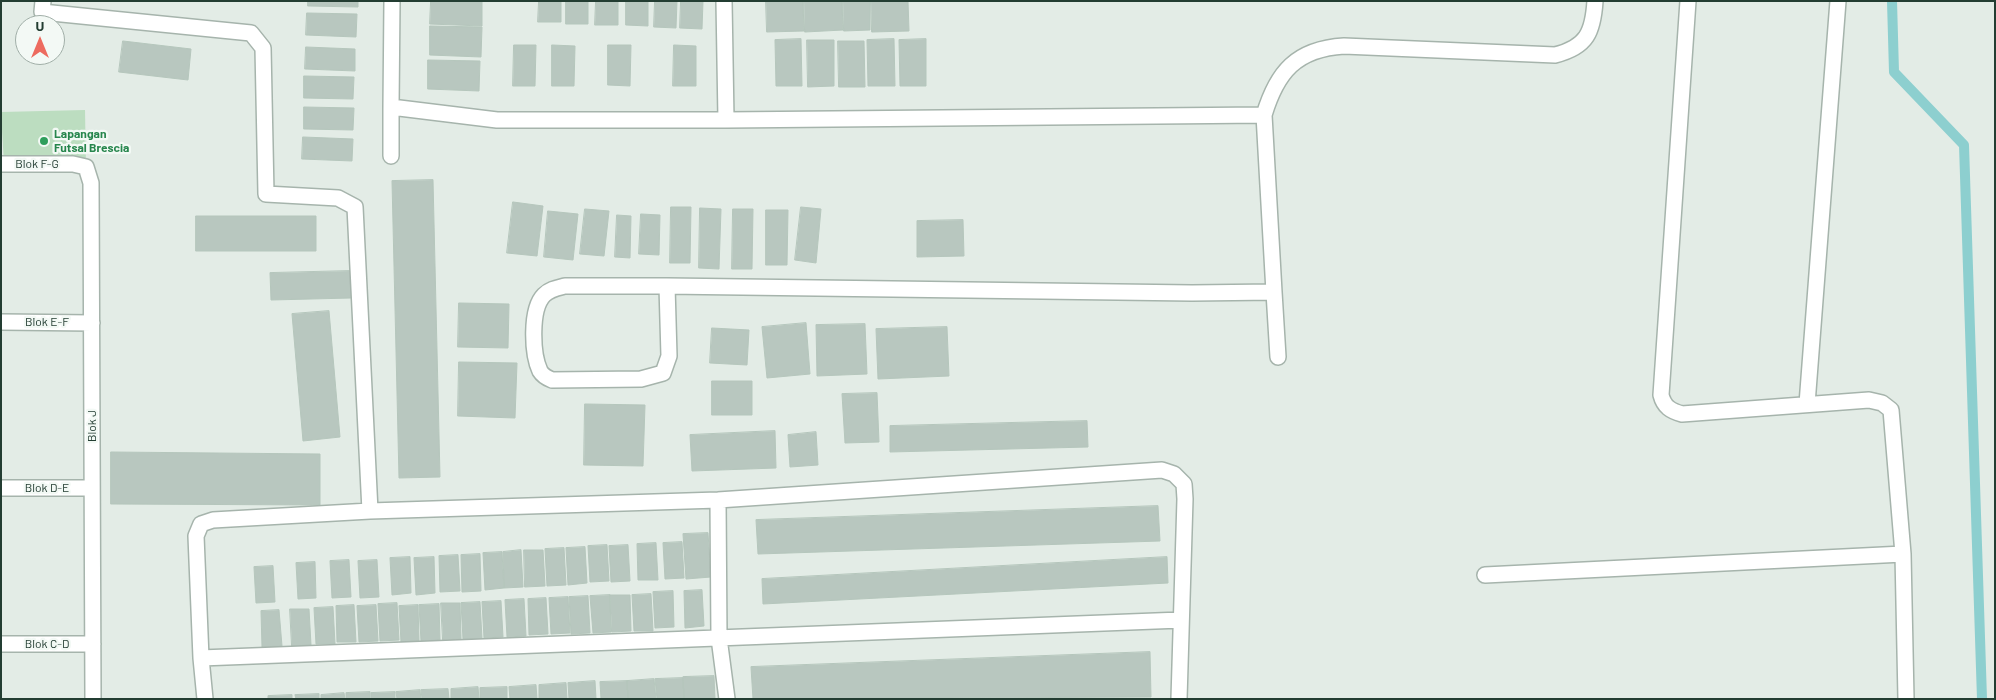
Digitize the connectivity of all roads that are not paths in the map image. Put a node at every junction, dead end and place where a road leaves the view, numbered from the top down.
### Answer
1 (43, 1) edge
2 (392, 1) edge
3 (724, 1) edge
4 (1595, 1) edge
5 (1688, 1) edge
6 (1838, 1) edge
7 (391, 107) junction
8 (1264, 115) junction
9 (726, 120) junction
10 (391, 156) dead end
11 (1, 164) edge
12 (73, 164) joint
13 (667, 286) junction
14 (1274, 292) junction
15 (1, 322) edge
16 (92, 323) junction
17 (1278, 357) dead end
18 (1808, 404) junction
19 (1, 488) edge
20 (92, 488) junction
21 (718, 500) junction
22 (370, 511) junction
23 (1904, 554) junction
24 (1485, 575) dead end
25 (1181, 620) junction
26 (720, 638) junction
27 (1, 644) edge
28 (93, 644) junction
29 (200, 658) junction
30 (93, 699) edge
31 (205, 699) edge
32 (727, 699) edge
33 (1178, 699) edge
34 (1906, 699) edge

1 - 22 street
2 - 7 street
3 - 9 street
4 - 8 street
5 - 18 street
6 - 18 street
7 - 9 street
7 - 10 street
8 - 9 street
8 - 14 street
11 - 12 street, Blok F-G
12 - 16 street, Blok J
13 - 13 street
13 - 14 street
14 - 17 street
15 - 16 street, Blok E-F
16 - 20 street, Blok J
18 - 23 street
19 - 20 street, Blok D-E
20 - 28 street, Blok J
21 - 22 street
21 - 25 street
21 - 26 street
22 - 29 street
23 - 24 street
23 - 34 street
25 - 26 street
25 - 33 street
26 - 29 street
26 - 32 street
27 - 28 street, Blok C-D
28 - 30 street, Blok J
29 - 31 street

